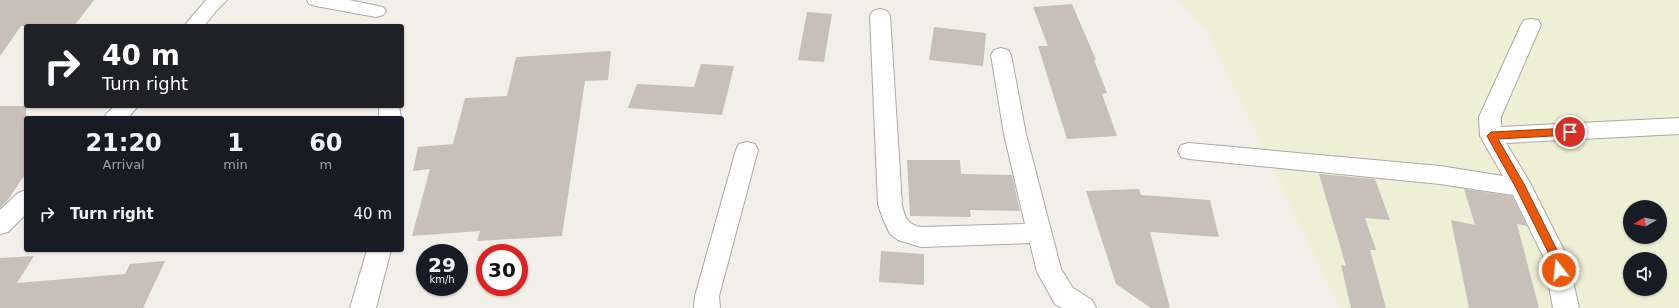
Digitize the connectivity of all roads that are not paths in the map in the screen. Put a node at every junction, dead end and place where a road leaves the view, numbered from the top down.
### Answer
1 (218, 0) edge
2 (316, 0) edge
3 (379, 12) edge
4 (880, 15) dead end
5 (196, 24) edge
6 (1532, 25) dead end
7 (1001, 55) dead end
8 (126, 108) edge
9 (116, 116) edge
10 (1679, 126) edge
11 (1491, 136) junction
12 (747, 150) dead end
13 (1189, 151) dead end
14 (1520, 186) junction
15 (24, 202) edge
16 (0, 225) edge
17 (1039, 233) junction
18 (378, 252) edge
19 (363, 308) edge
20 (707, 308) edge
21 (1083, 308) edge
22 (1566, 308) edge

1 - 5 street
2 - 3 street
4 - 17 street
6 - 11 street
7 - 17 street
8 - 9 street
10 - 11 street
11 - 14 street
12 - 20 street
13 - 14 street
14 - 22 street
15 - 16 street
17 - 21 street
18 - 19 street

